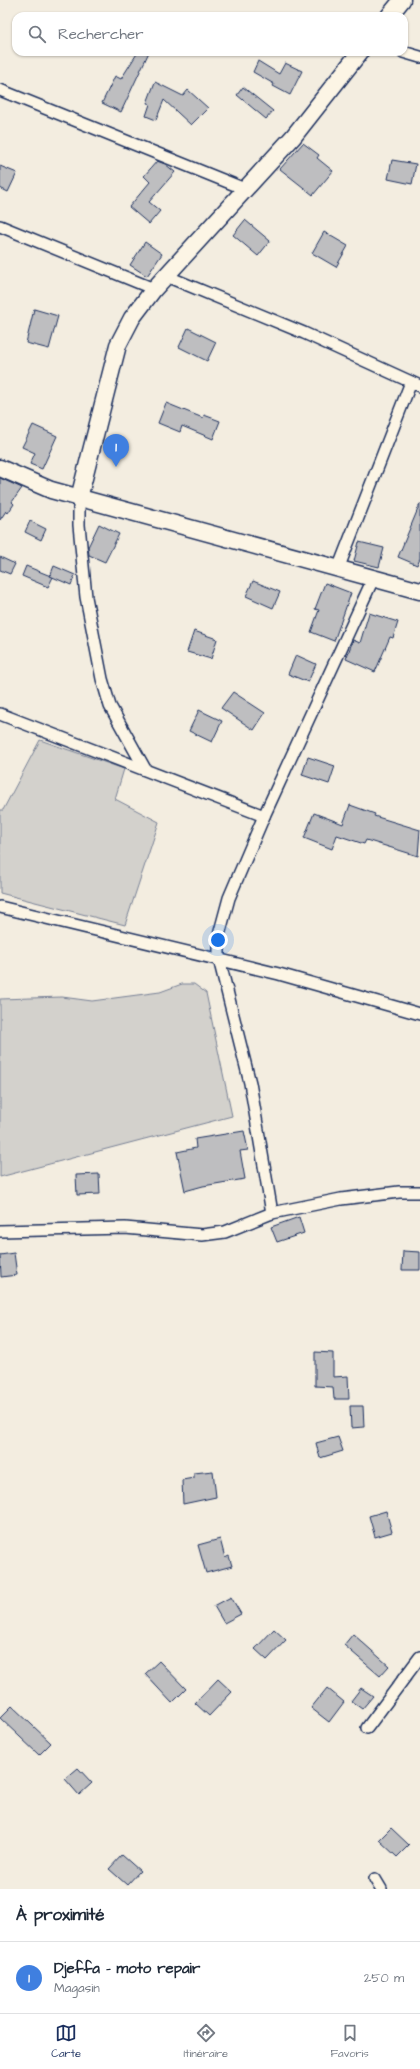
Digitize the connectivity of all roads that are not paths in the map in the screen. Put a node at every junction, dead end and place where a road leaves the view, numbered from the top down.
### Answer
1 (402, 0) edge
2 (392, 12) edge
3 (408, 53) edge
4 (357, 56) edge
5 (420, 57) edge
6 (0, 90) edge
7 (245, 188) junction
8 (0, 226) edge
9 (166, 276) junction
10 (154, 289) junction
11 (415, 384) edge
12 (0, 468) edge
13 (78, 498) junction
14 (338, 569) junction
15 (373, 579) junction
16 (420, 591) edge
17 (0, 714) edge
18 (145, 769) junction
19 (264, 816) junction
20 (0, 907) edge
21 (219, 959) junction
22 (420, 1014) edge
23 (420, 1192) edge
24 (272, 1213) junction
25 (0, 1231) edge
26 (420, 1657) edge
27 (367, 1728) dead end

1 - 2 street
3 - 5 street
4 - 7 street
6 - 7 street
7 - 9 street
8 - 10 street
9 - 10 street
9 - 11 street
10 - 13 street
11 - 14 street
12 - 13 street
13 - 14 street
13 - 18 street
14 - 15 street
15 - 16 street
15 - 19 street
17 - 18 street
18 - 19 street
19 - 21 street
20 - 21 street
21 - 22 street
21 - 24 street
23 - 24 street
24 - 25 street
26 - 27 street

